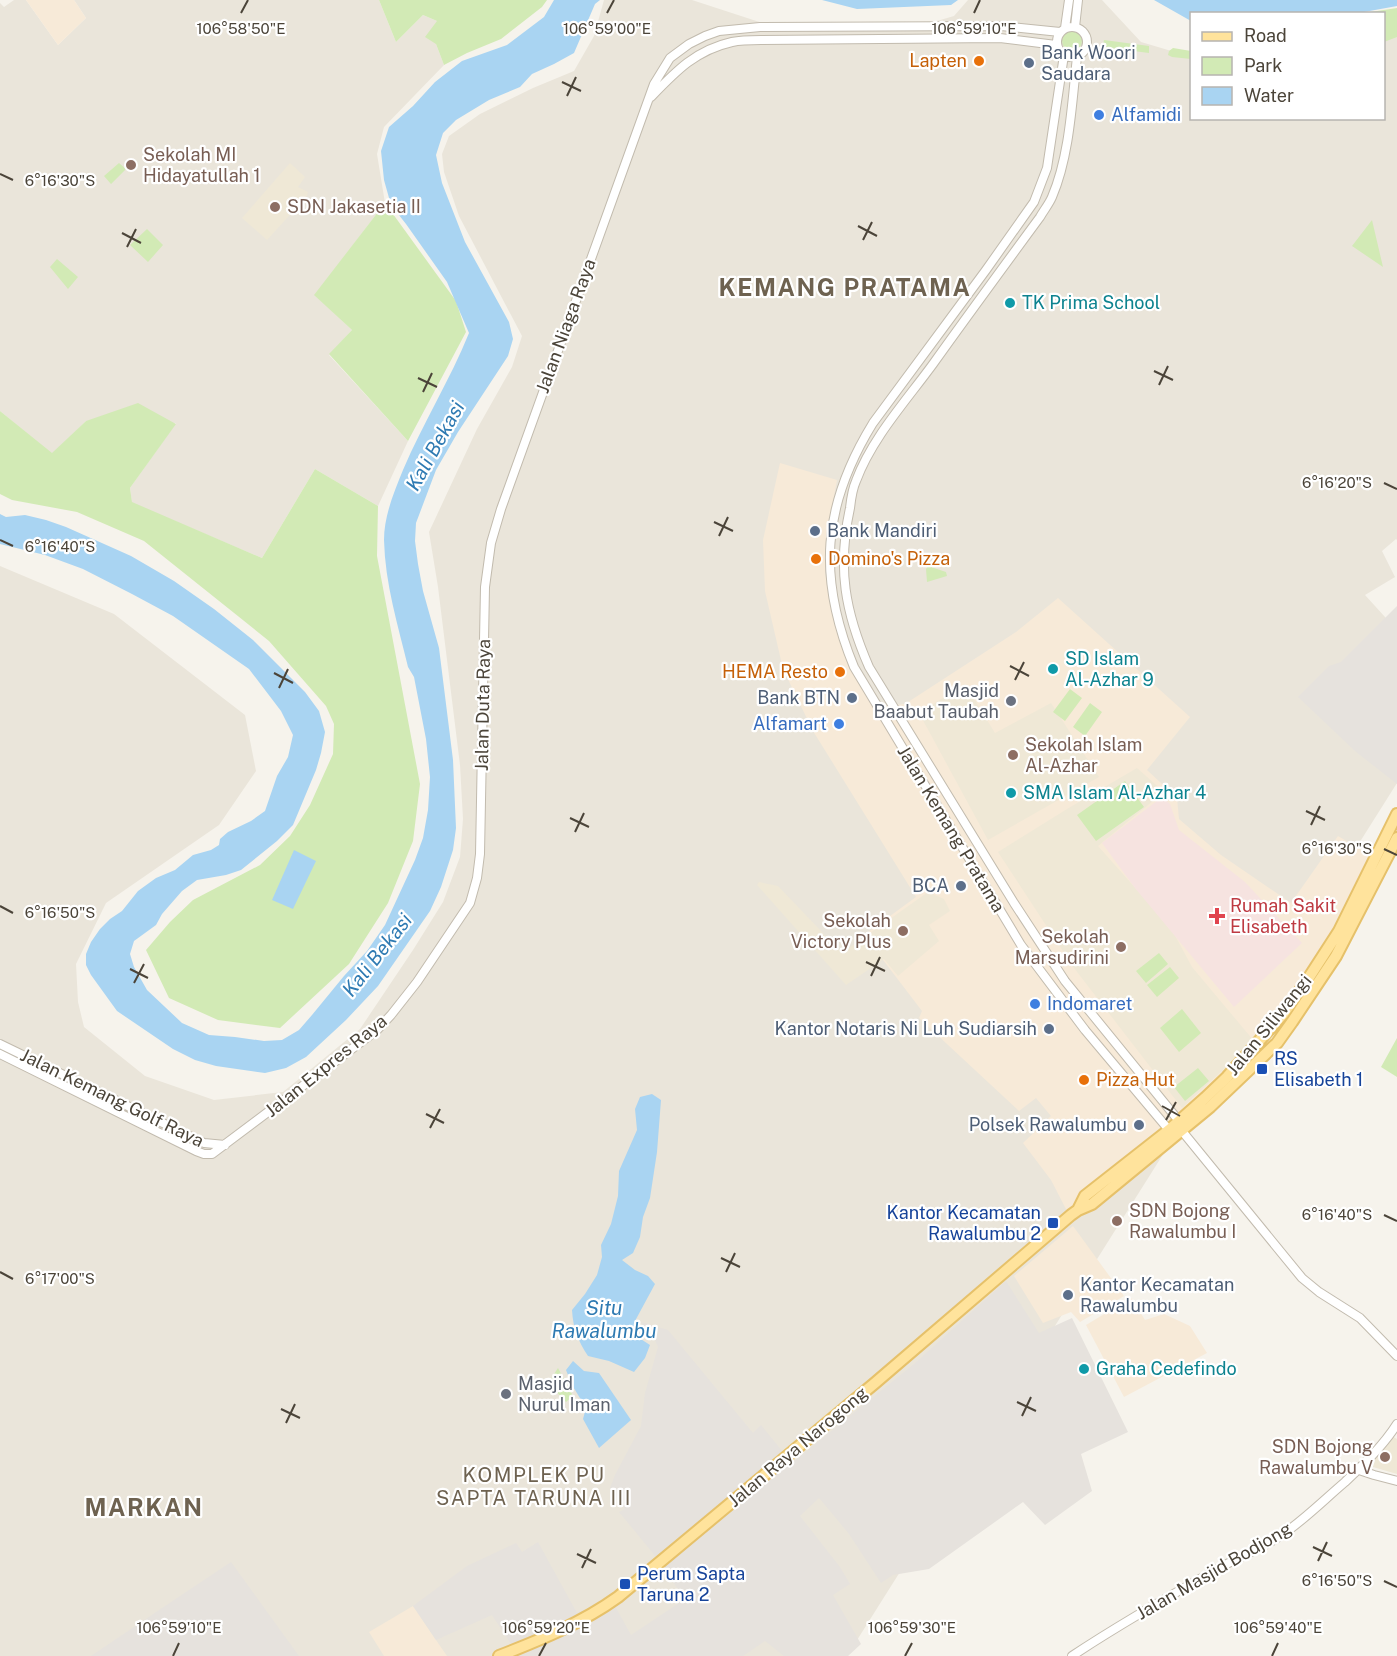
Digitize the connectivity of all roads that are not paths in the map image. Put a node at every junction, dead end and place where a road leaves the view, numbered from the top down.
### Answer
1 (1069, 0) edge
2 (1078, 0) edge
3 (1075, 27) junction
4 (1063, 30) junction
5 (1056, 45) junction
6 (1064, 55) junction
7 (1077, 57) junction
8 (649, 99) junction
9 (488, 555) joint
10 (1397, 814) edge
11 (1397, 838) edge
12 (480, 854) joint
13 (1014, 903) junction
14 (1000, 911) junction
15 (1035, 936) junction
16 (1021, 945) junction
17 (1097, 1021) junction
18 (1085, 1030) junction
19 (0, 1044) edge
20 (0, 1054) edge
21 (21, 1054) junction
22 (17, 1062) junction
23 (1134, 1066) junction
24 (1122, 1075) junction
25 (1170, 1110) junction
26 (1160, 1119) junction
27 (1180, 1126) junction
28 (1169, 1130) junction
29 (225, 1145) junction
30 (196, 1151) joint
31 (1148, 1152) junction
32 (1397, 1356) edge
33 (1397, 1424) edge
34 (1359, 1470) junction
35 (1397, 1481) edge
36 (499, 1656) edge
37 (1072, 1656) edge

1 - 4 street
2 - 3 street
3 - 4 street
3 - 7 street
4 - 5 street
4 - 8 street, Jalan Niaga Raya
5 - 6 street
5 - 8 street, Jalan Niaga Raya
6 - 7 street
6 - 14 street, Jalan Kemang Pratama
7 - 13 street, Jalan Kemang Pratama
8 - 9 street, Jalan Niaga Raya
9 - 12 street, Jalan Duta Raya
10 - 27 main road, Jalan Siliwangi
11 - 27 main road, Jalan Siliwangi
12 - 29 street, Jalan Expres Raya
13 - 14 street
13 - 15 street, Jalan Kemang Pratama
14 - 16 street, Jalan Kemang Pratama
15 - 16 street
15 - 17 street, Jalan Kemang Pratama
16 - 18 street, Jalan Kemang Pratama
17 - 18 street
17 - 23 street, Jalan Kemang Pratama
18 - 24 street, Jalan Kemang Pratama
19 - 21 street, Jalan Kemang Golf Raya
20 - 22 street, Jalan Kemang Golf Raya
21 - 22 street
21 - 29 street, Jalan Kemang Golf Raya
22 - 30 street, Jalan Kemang Golf Raya
23 - 24 street
23 - 25 street, Jalan Kemang Pratama
24 - 26 street, Jalan Kemang Pratama
25 - 26 street
25 - 27 street, Jalan Kemang Pratama
26 - 28 street, Jalan Kemang Pratama
27 - 28 main road, Jalan Siliwangi
27 - 31 main road, Jalan Siliwangi
27 - 32 street
28 - 31 main road, Jalan Siliwangi
29 - 30 street, Jalan Expres Raya
31 - 36 main road, Jalan Raya Narogong
33 - 34 street, Jalan Masjid Bodjong
34 - 35 street
34 - 37 street, Jalan Masjid Bodjong

